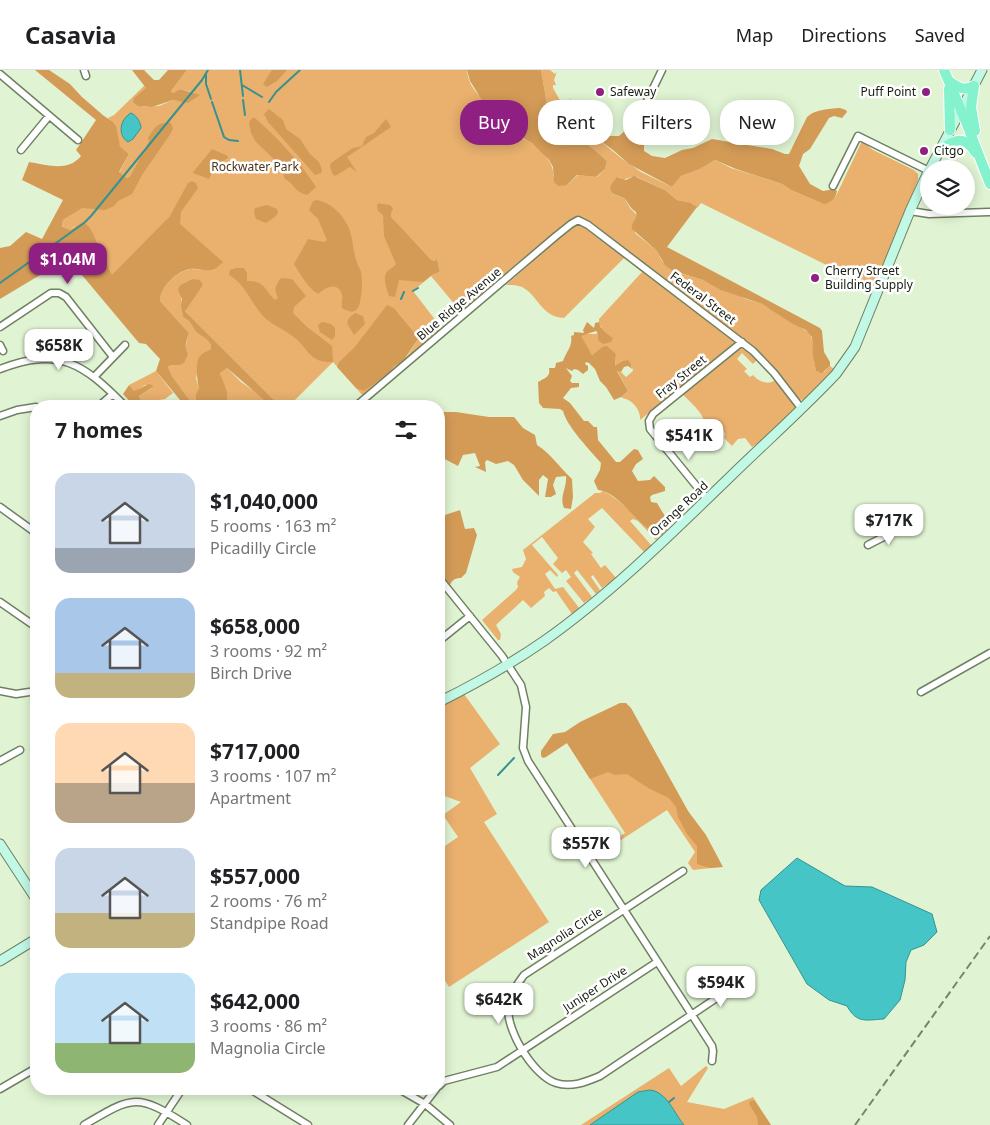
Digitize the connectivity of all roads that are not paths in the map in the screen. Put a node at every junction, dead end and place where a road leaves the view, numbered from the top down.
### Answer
1 (662, 70) edge
2 (944, 70) edge
3 (982, 70) edge
4 (0, 74) edge
5 (948, 81) junction
6 (974, 86) junction
7 (648, 100) edge
8 (961, 110) junction
9 (49, 116) junction
10 (950, 130) junction
11 (78, 140) dead end
12 (22, 150) dead end
13 (940, 150) junction
14 (934, 160) edge
15 (981, 162) junction
16 (920, 166) edge
17 (990, 184) edge
18 (833, 186) dead end
19 (920, 189) edge
20 (910, 211) junction
21 (989, 212) edge
22 (578, 220) joint
23 (0, 327) edge
24 (742, 342) junction
25 (124, 345) dead end
26 (113, 358) junction
27 (0, 369) edge
28 (94, 377) junction
29 (112, 394) junction
30 (106, 400) edge
31 (118, 400) edge
32 (363, 400) edge
33 (30, 408) edge
34 (801, 408) junction
35 (0, 416) edge
36 (707, 499) junction
37 (0, 507) edge
38 (901, 528) dead end
39 (30, 529) edge
40 (868, 545) dead end
41 (445, 585) edge
42 (0, 602) edge
43 (470, 616) junction
44 (30, 623) edge
45 (445, 636) edge
46 (990, 653) edge
47 (508, 664) junction
48 (0, 691) edge
49 (30, 692) edge
50 (921, 692) dead end
51 (445, 699) edge
52 (20, 750) dead end
53 (0, 761) edge
54 (0, 844) edge
55 (683, 871) dead end
56 (30, 890) edge
57 (624, 909) junction
58 (30, 943) edge
59 (0, 961) edge
60 (657, 962) junction
61 (739, 983) dead end
62 (691, 1015) junction
63 (523, 1050) junction
64 (712, 1061) dead end
65 (30, 1072) edge
66 (445, 1082) edge
67 (0, 1089) edge
68 (178, 1095) edge
69 (259, 1095) edge
70 (409, 1095) edge
71 (432, 1095) edge
72 (425, 1104) junction
73 (166, 1113) junction
74 (305, 1124) edge
75 (84, 1125) edge
76 (158, 1125) edge
77 (187, 1125) edge
78 (408, 1125) edge
79 (450, 1125) edge

1 - 7 street
2 - 5 main road
3 - 6 main road, Orange Road
4 - 9 street
5 - 6 main road
5 - 8 main road
5 - 10 main road
6 - 8 main road, Orange Road
6 - 15 main road
8 - 10 main road, Orange Road
8 - 15 main road
9 - 11 street
9 - 12 street
10 - 13 main road, Orange Road
13 - 14 main road, Orange Road
13 - 15 main road
15 - 17 main road
16 - 18 street
19 - 20 main road, Orange Road
20 - 21 street
20 - 34 main road, Orange Road
22 - 24 street, Federal Street
22 - 32 street, Blue Ridge Avenue
23 - 26 street
24 - 34 street, Federal Street
24 - 36 street, Fray Street
25 - 26 street
26 - 28 street
27 - 28 street
28 - 29 street
29 - 30 street
29 - 31 street
33 - 35 street
34 - 36 main road, Orange Road
36 - 47 main road, Orange Road
37 - 39 street
38 - 40 street
41 - 43 street
42 - 44 street
43 - 45 street
43 - 47 street
46 - 50 street
47 - 51 main road, Orange Road
47 - 57 street
48 - 49 street
52 - 53 street
54 - 56 main road
55 - 57 street, Magnolia Circle
57 - 60 street
57 - 63 street, Magnolia Circle
58 - 59 main road
60 - 62 street
60 - 63 street, Juniper Drive
61 - 62 street, Magnolia Circle
62 - 63 street, Magnolia Circle
62 - 64 street
63 - 66 street, Juniper Drive
65 - 67 street
68 - 73 street
69 - 74 street
70 - 72 street
71 - 72 street
72 - 78 street
72 - 79 street
73 - 75 street
73 - 76 street
73 - 77 street

